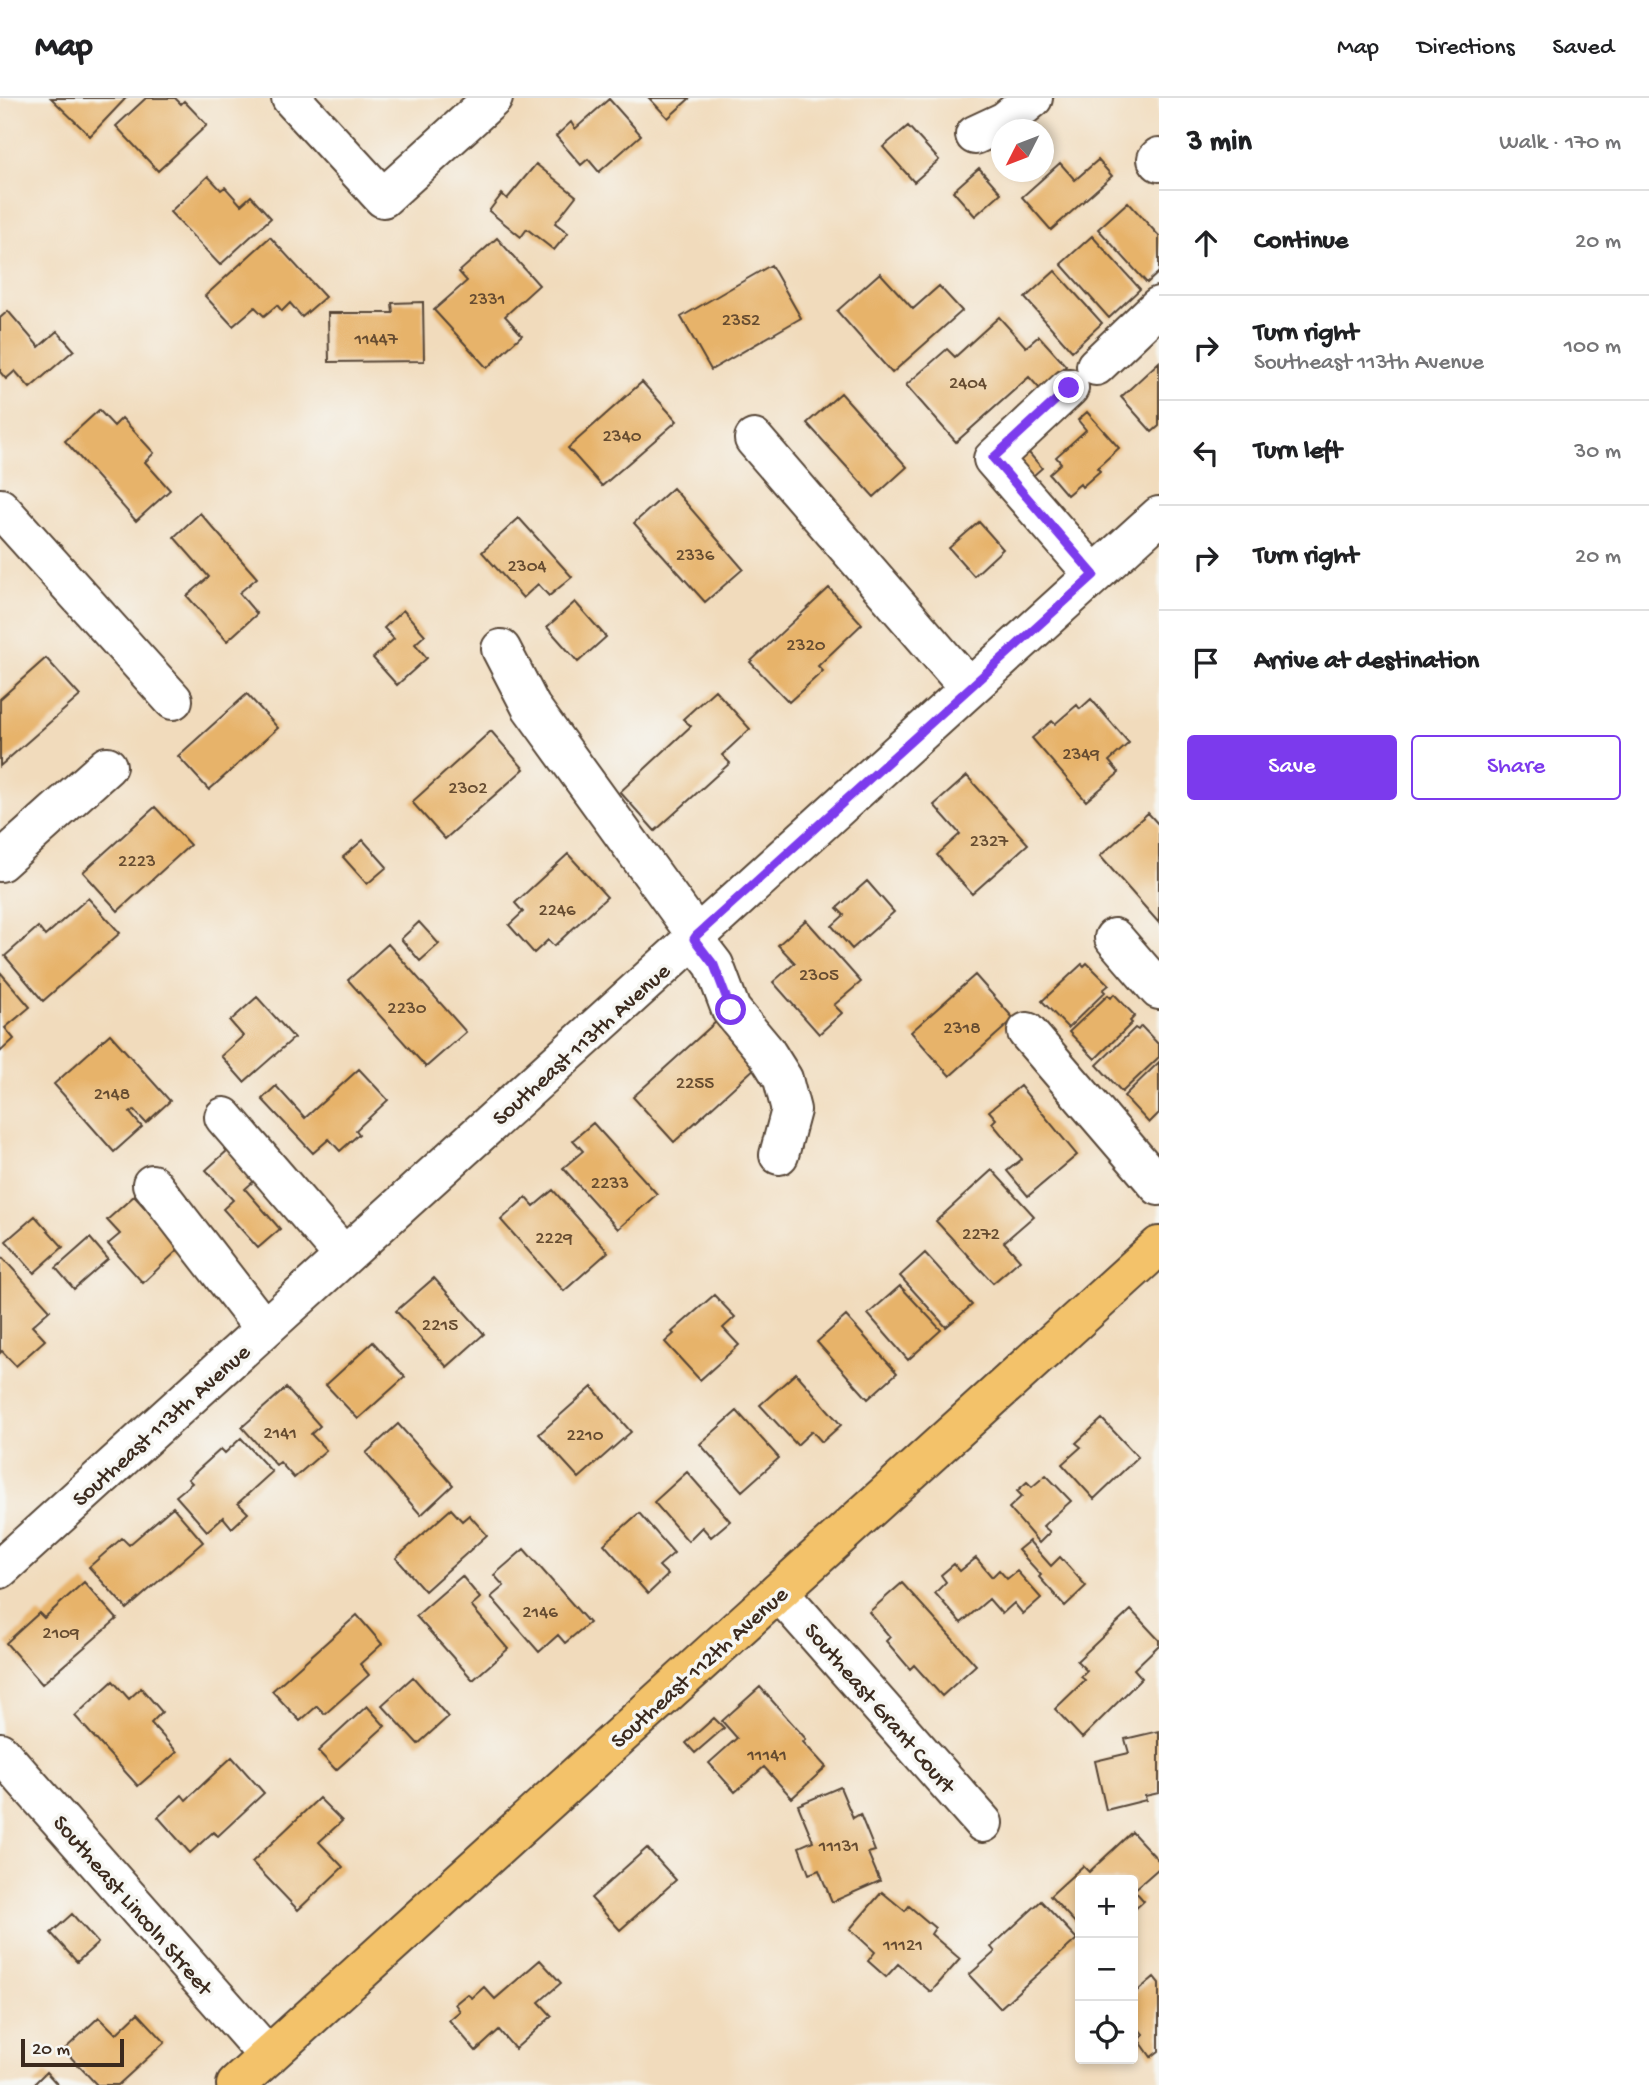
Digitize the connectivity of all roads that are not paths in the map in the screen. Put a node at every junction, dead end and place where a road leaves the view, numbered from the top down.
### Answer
1 (291, 98) edge
2 (493, 98) edge
3 (1033, 98) edge
4 (975, 135) dead end
5 (1159, 306) edge
6 (754, 439) dead end
7 (0, 508) edge
8 (1159, 516) edge
9 (1094, 575) junction
10 (501, 649) dead end
11 (969, 688) junction
12 (173, 700) dead end
13 (107, 765) dead end
14 (0, 862) edge
15 (695, 938) junction
16 (1114, 938) dead end
17 (1159, 990) edge
18 (1027, 1032) dead end
19 (224, 1117) dead end
20 (779, 1155) dead end
21 (152, 1185) dead end
22 (1159, 1186) edge
23 (1159, 1246) edge
24 (344, 1256) junction
25 (264, 1329) junction
26 (0, 1569) edge
27 (779, 1592) junction
28 (0, 1752) edge
29 (983, 1823) dead end
30 (268, 2056) junction
31 (236, 2085) edge

1 - 2 street
3 - 4 street
5 - 9 street
6 - 11 street
7 - 12 street
8 - 9 street, Southeast 113th Avenue
9 - 11 street, Southeast 113th Avenue
10 - 15 street
11 - 15 street, Southeast 113th Avenue
13 - 14 street
15 - 20 street
15 - 24 street, Southeast 113th Avenue
16 - 17 street
18 - 22 street
19 - 24 street
21 - 25 street
23 - 27 main road, Southeast 112th Avenue
24 - 25 street, Southeast 113th Avenue
25 - 26 street, Southeast 113th Avenue
27 - 29 street, Southeast Grant Court
27 - 30 main road, Southeast 112th Avenue
28 - 30 street, Southeast Lincoln Street
30 - 31 main road, Southeast 112th Avenue

